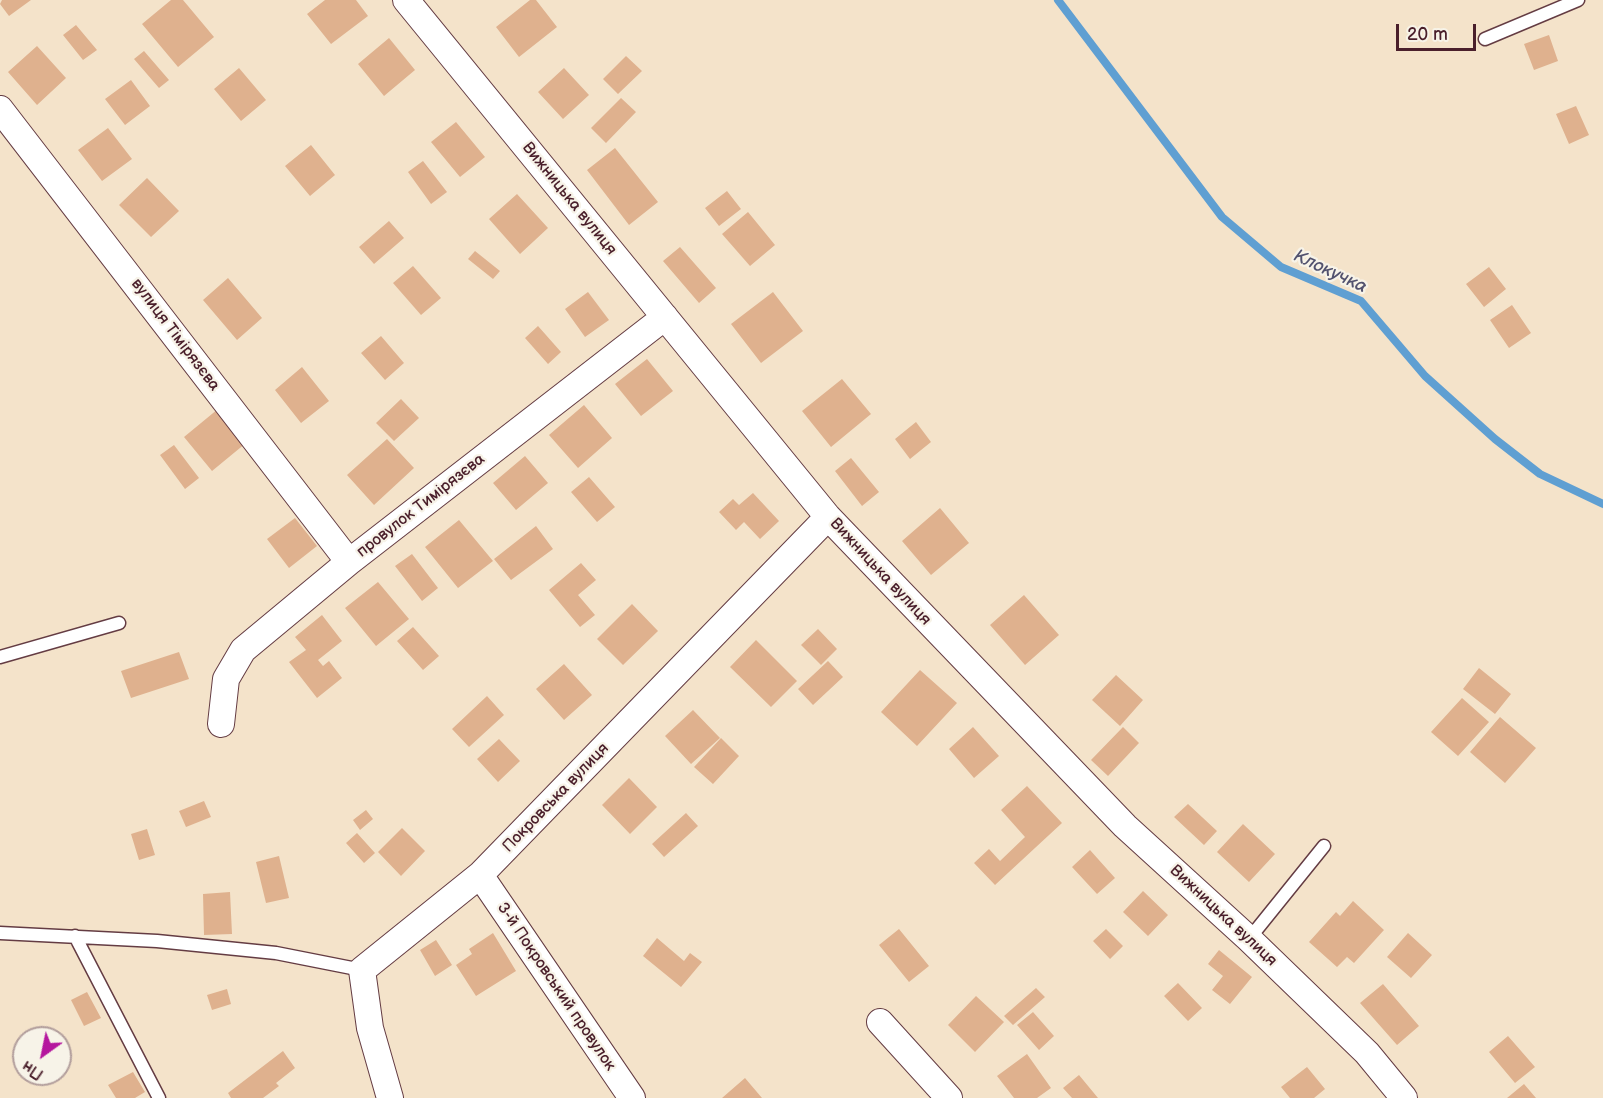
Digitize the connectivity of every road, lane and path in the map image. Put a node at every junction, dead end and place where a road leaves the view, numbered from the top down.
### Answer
1 (406, 0) edge
2 (1578, 0) edge
3 (1485, 39) dead end
4 (0, 109) edge
5 (665, 317) junction
6 (828, 517) junction
7 (349, 562) junction
8 (119, 623) dead end
9 (0, 657) edge
10 (221, 724) dead end
11 (1324, 846) dead end
12 (480, 875) junction
13 (0, 933) edge
14 (75, 936) junction
15 (1249, 939) junction
16 (362, 970) junction
17 (880, 1022) dead end
18 (159, 1098) edge
19 (390, 1098) edge
20 (632, 1098) edge
21 (949, 1098) edge
22 (1404, 1098) edge

1 - 5 street, Вижницька вулиця
2 - 3 lane
4 - 7 street, вулиця Тімірязєва
5 - 6 street, Вижницька вулиця
5 - 7 street, провулок Тимірязєва
6 - 12 street, Покровська вулиця
6 - 15 street, Вижницька вулиця
7 - 10 street, провулок Тимірязєва
8 - 9 lane
11 - 15 lane
12 - 16 street, Покровська вулиця
12 - 20 street, 3-й Покровський провулок
13 - 14 lane
14 - 16 lane
14 - 18 lane
15 - 22 street, Вижницька вулиця
16 - 19 street
17 - 21 street

